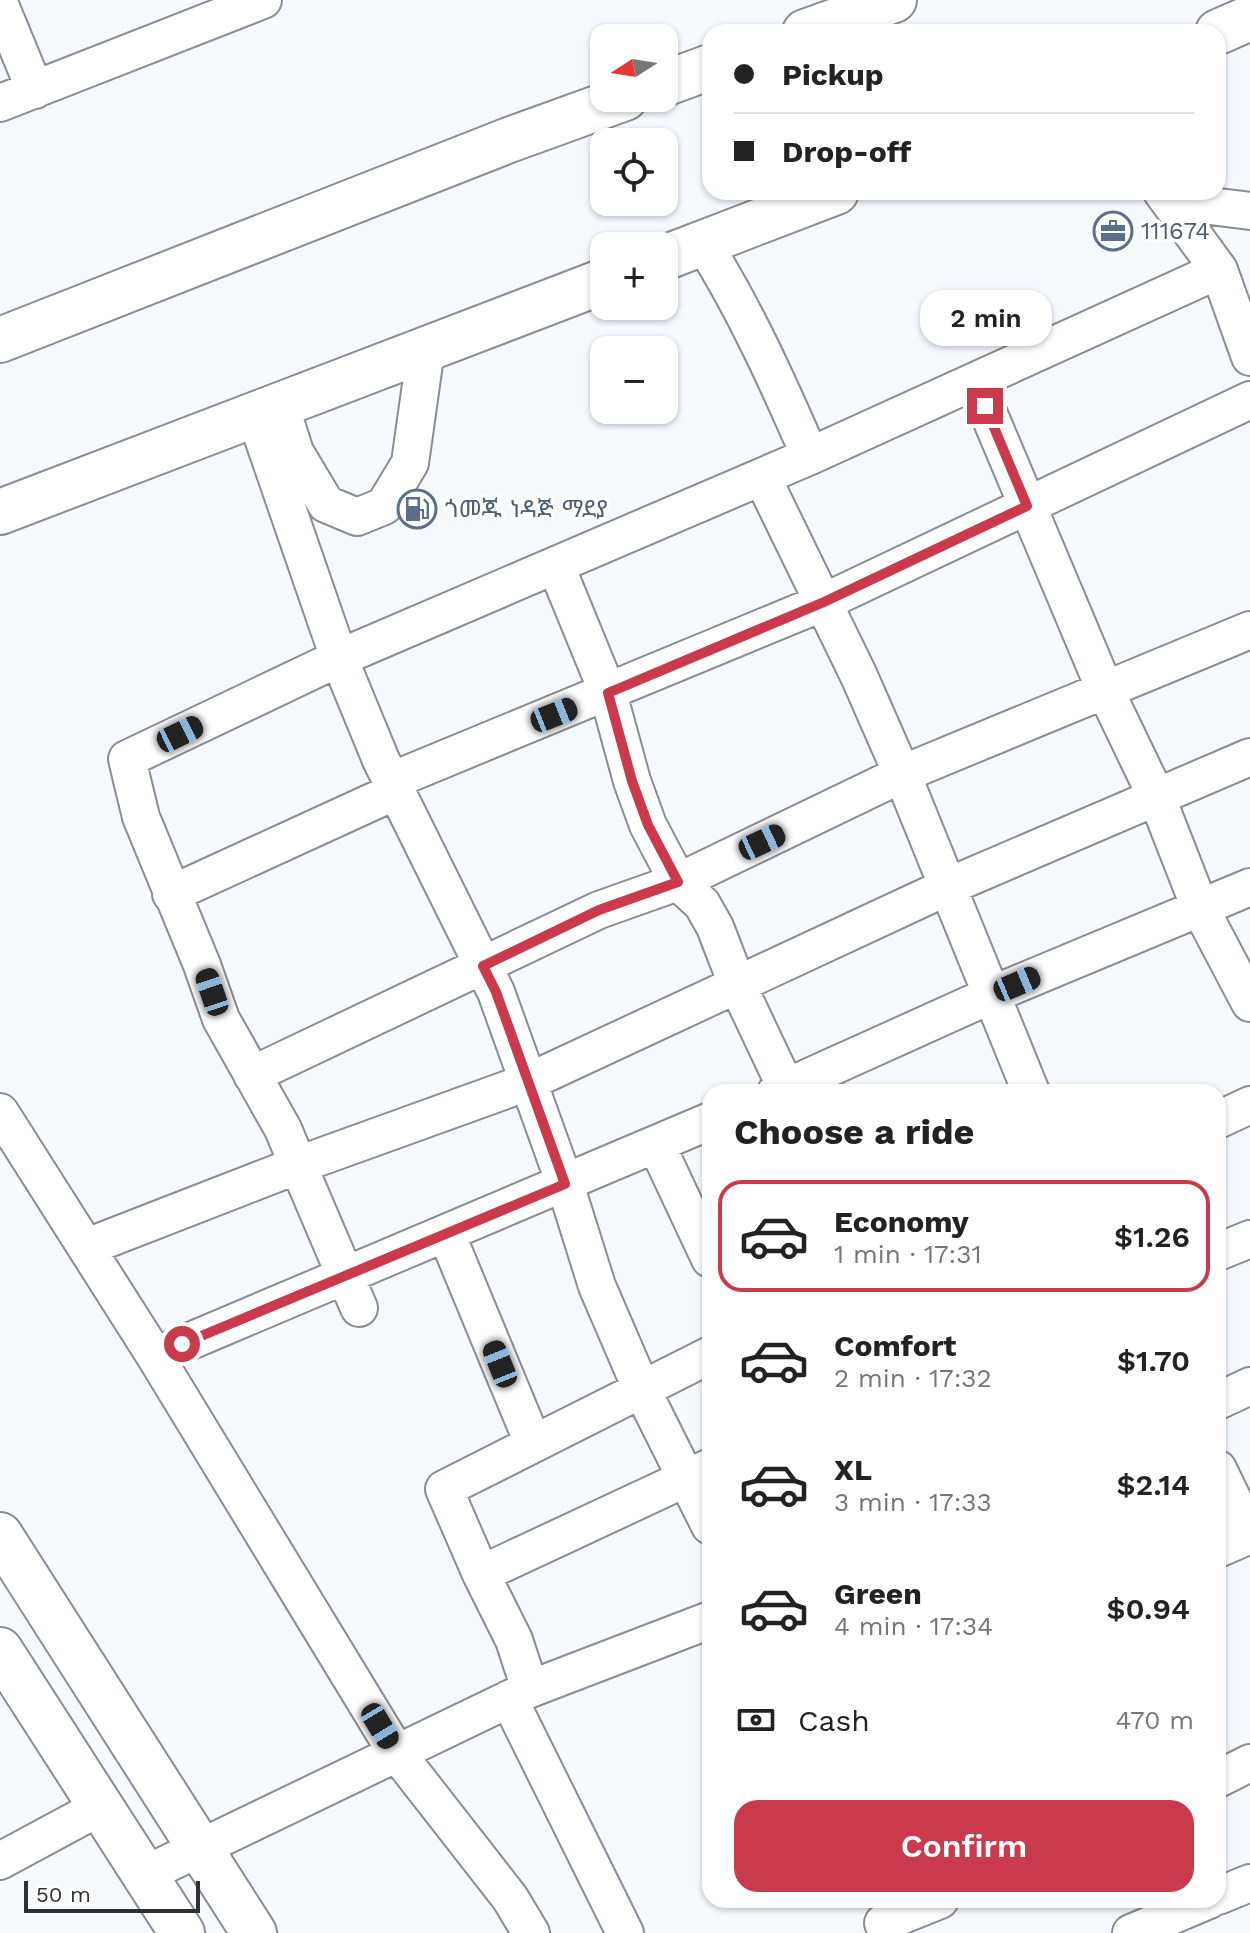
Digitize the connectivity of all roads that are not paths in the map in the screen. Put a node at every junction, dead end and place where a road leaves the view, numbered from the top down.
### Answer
1 (263, 0) edge
2 (889, 1) edge
3 (0, 5) edge
4 (822, 18) edge
5 (1250, 18) edge
6 (1226, 28) edge
7 (702, 70) edge
8 (678, 79) edge
9 (35, 90) junction
10 (0, 103) edge
11 (590, 111) edge
12 (815, 200) edge
13 (1168, 200) edge
14 (1184, 200) edge
15 (1250, 211) edge
16 (683, 251) edge
17 (1219, 270) junction
18 (590, 286) edge
19 (0, 340) edge
20 (426, 349) junction
21 (1250, 357) edge
22 (975, 381) junction
23 (1250, 400) edge
24 (268, 410) junction
25 (810, 456) junction
26 (762, 477) junction
27 (1027, 506) junction
28 (0, 512) edge
29 (556, 566) junction
30 (824, 602) junction
31 (1250, 630) edge
32 (339, 658) junction
33 (1106, 692) junction
34 (608, 693) junction
35 (1250, 757) edge
36 (902, 774) junction
37 (394, 786) junction
38 (1157, 798) junction
39 (678, 882) junction
40 (949, 886) junction
41 (1250, 887) edge
42 (171, 894) junction
43 (1200, 908) junction
44 (483, 966) junction
45 (737, 984) junction
46 (991, 995) junction
47 (1250, 1003) edge
48 (252, 1075) junction
49 (528, 1082) junction
50 (780, 1084) edge
51 (796, 1084) edge
52 (1028, 1084) edge
53 (1250, 1105) edge
54 (0, 1112) edge
55 (1226, 1116) edge
56 (702, 1124) edge
57 (656, 1144) junction
58 (298, 1165) junction
59 (565, 1184) junction
60 (446, 1233) junction
61 (1250, 1239) edge
62 (702, 1242) edge
63 (87, 1247) junction
64 (1226, 1249) edge
65 (344, 1275) junction
66 (359, 1308) dead end
67 (155, 1356) junction
68 (702, 1359) edge
69 (1250, 1386) edge
70 (641, 1388) junction
71 (1226, 1397) edge
72 (533, 1443) junction
73 (699, 1472) edge
74 (1226, 1486) edge
75 (0, 1535) edge
76 (1250, 1535) edge
77 (1226, 1546) edge
78 (481, 1574) junction
79 (702, 1623) edge
80 (0, 1650) edge
81 (520, 1694) junction
82 (396, 1752) junction
83 (1250, 1763) edge
84 (1226, 1775) edge
85 (102, 1806) junction
86 (199, 1848) junction
87 (0, 1861) edge
88 (146, 1874) junction
89 (1250, 1883) edge
90 (1226, 1893) edge
91 (915, 1908) edge
92 (1185, 1908) edge
93 (881, 1919) edge
94 (1144, 1922) edge
95 (182, 1933) edge
96 (254, 1933) edge
97 (531, 1933) edge
98 (625, 1933) edge

1 - 9 street
2 - 4 main road
3 - 9 street
5 - 6 main road
7 - 8 main road
9 - 10 street
11 - 19 main road
12 - 16 main road
13 - 17 street
14 - 15 street
16 - 25 street
17 - 21 street
17 - 22 street
18 - 20 main road
20 - 24 main road
20 - 24 street
22 - 25 street
22 - 27 street
23 - 27 street
24 - 28 main road
24 - 32 street
25 - 26 street
26 - 29 street
26 - 30 street
27 - 30 street
27 - 33 street
29 - 32 street
29 - 34 street
30 - 34 street
30 - 36 street
31 - 33 street
32 - 37 street
32 - 42 street
33 - 36 street
33 - 38 street
34 - 37 street
34 - 39 street
35 - 38 street
36 - 39 street
36 - 40 street
37 - 42 street
37 - 44 street
38 - 40 street
38 - 43 street
39 - 44 street
39 - 45 street
40 - 45 street
40 - 46 street
41 - 43 street
42 - 48 street
43 - 46 street
43 - 47 street
44 - 48 street
44 - 49 street
45 - 49 street
45 - 50 street
46 - 51 street
46 - 52 street
48 - 58 street
49 - 58 street
49 - 59 street
53 - 55 street
54 - 63 street
56 - 57 street
57 - 59 street
57 - 62 street
58 - 63 street
58 - 65 street
59 - 60 street
59 - 70 street
60 - 65 street
60 - 72 street
61 - 64 street
63 - 67 street
65 - 66 street
65 - 67 street
67 - 82 street
68 - 70 street
69 - 71 street
70 - 72 street
70 - 73 street
72 - 78 street
73 - 78 street
74 - 76 street
75 - 86 main road
76 - 77 street
78 - 81 street
79 - 81 street
80 - 85 main road
81 - 82 street
81 - 98 street
82 - 86 street
82 - 97 street
83 - 84 street
85 - 87 street
85 - 88 main road
86 - 88 street
86 - 96 main road
88 - 95 main road
89 - 90 street
91 - 93 street
92 - 94 street

